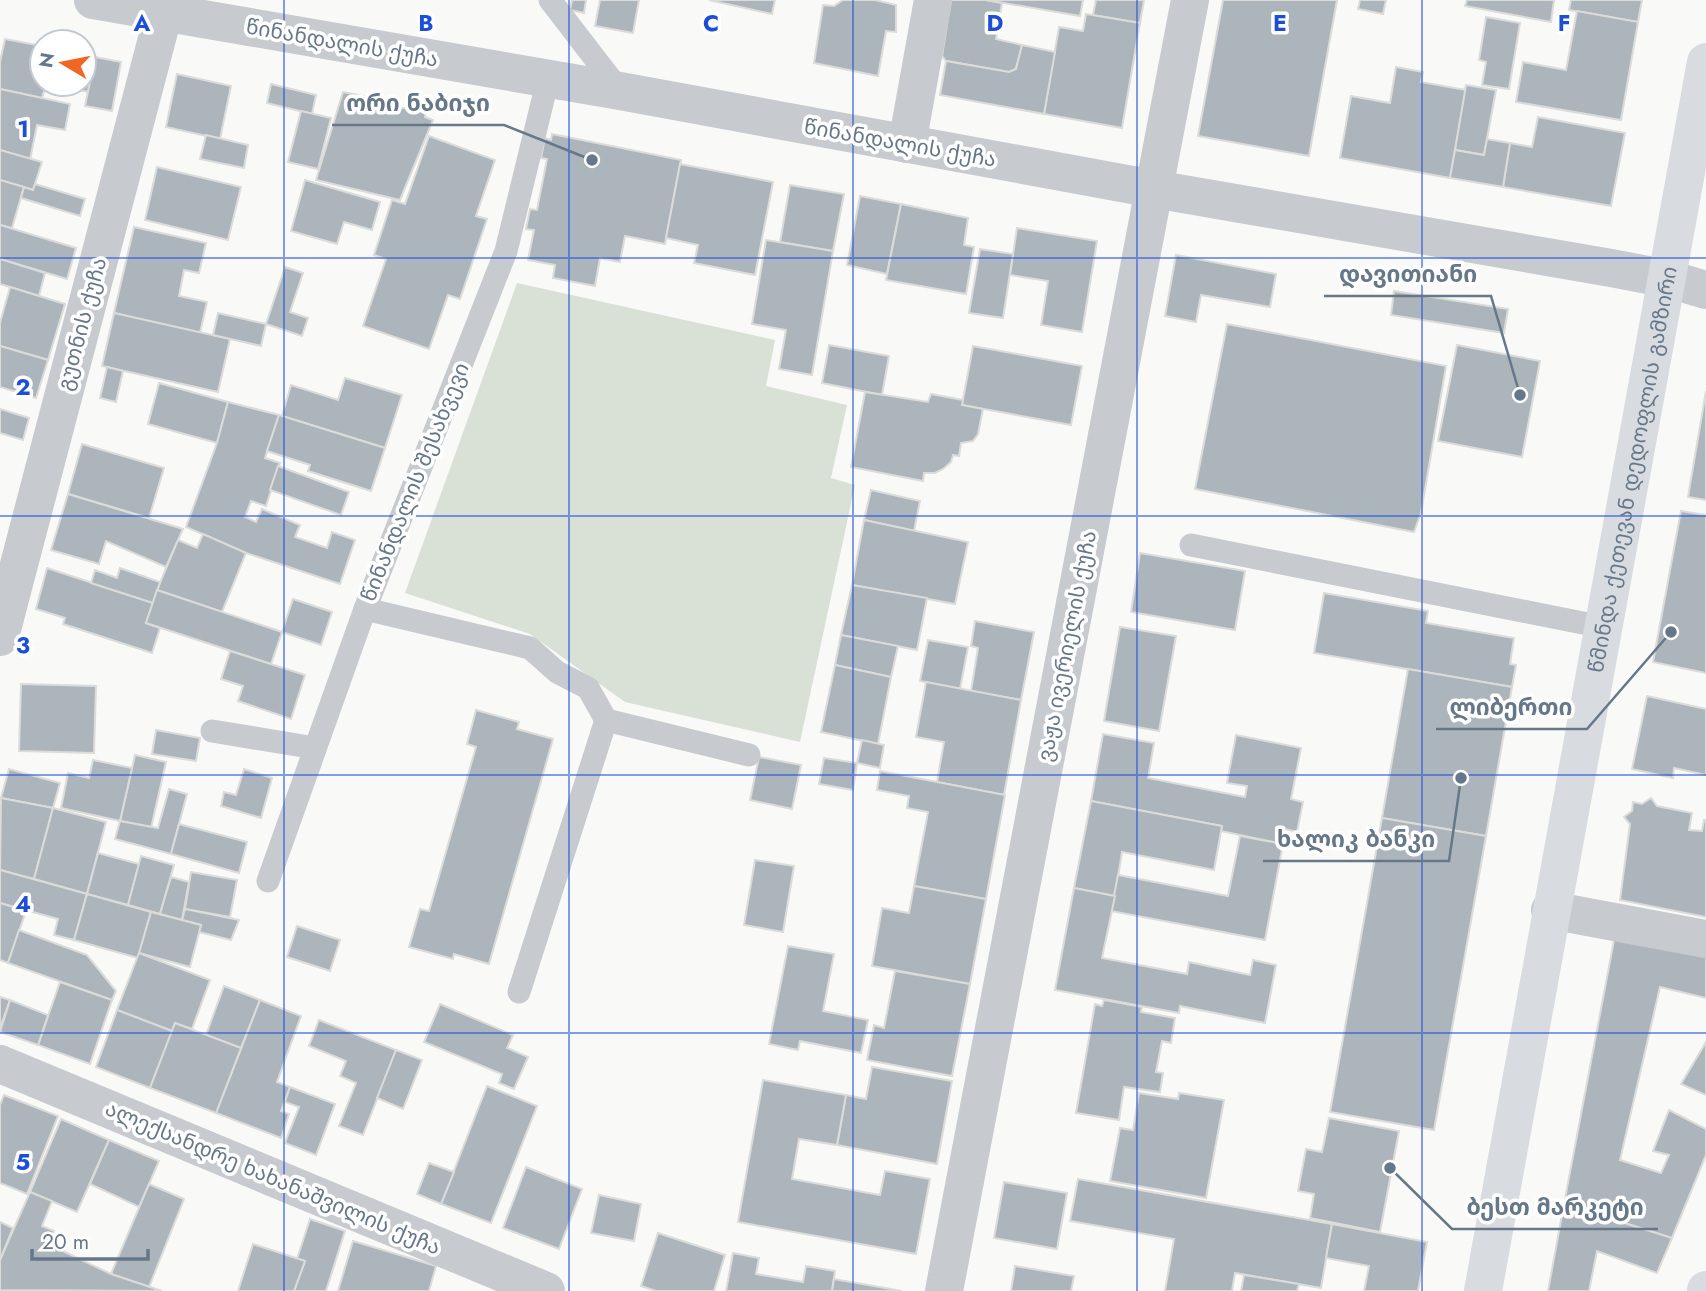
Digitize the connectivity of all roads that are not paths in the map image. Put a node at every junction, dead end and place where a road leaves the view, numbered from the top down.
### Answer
1 (93, 0) edge
2 (550, 0) edge
3 (933, 0) edge
4 (1190, 0) edge
5 (164, 12) junction
6 (1706, 62) edge
7 (548, 79) junction
8 (620, 91) junction
9 (907, 144) junction
10 (1154, 189) junction
11 (1669, 279) junction
12 (1706, 290) edge
13 (1191, 545) dead end
14 (365, 609) junction
15 (1604, 627) junction
16 (0, 637) edge
17 (606, 719) junction
18 (212, 731) dead end
19 (315, 748) junction
20 (749, 755) dead end
21 (268, 881) dead end
22 (1550, 910) junction
23 (1706, 939) edge
24 (519, 992) dead end
25 (0, 1064) edge
26 (546, 1291) edge
27 (944, 1291) edge
28 (1483, 1291) edge

1 - 5 street, წინანდალის ქუჩა
2 - 8 lane
3 - 9 street
4 - 10 street, ვაჟა ივერიელის ქუჩა
5 - 7 street, წინანდალის ქუჩა
5 - 16 street, გუთნის ქუჩა
6 - 11 main road, წმინდა ქეთევან დედოფლის გამზირი
7 - 8 street, წინანდალის ქუჩა
7 - 14 lane, წინანდალის შესახვევი
8 - 9 street, წინანდალის ქუჩა
9 - 10 street, წინანდალის ქუჩა
10 - 11 street, წინანდალის ქუჩა
10 - 27 street, ვაჟა ივერიელის ქუჩა
11 - 12 street, წინანდალის ქუჩა
11 - 15 main road, წმინდა ქეთევან დედოფლის გამზირი
13 - 15 lane
14 - 17 lane
14 - 19 lane, წინანდალის შესახვევი
15 - 22 main road, წმინდა ქეთევან დედოფლის გამზირი
17 - 20 lane
17 - 24 lane
18 - 19 lane
19 - 21 lane, წინანდალის შესახვევი
22 - 23 street
22 - 28 main road, წმინდა ქეთევან დედოფლის გამზირი
25 - 26 street, ალექსანდრე ხახანაშვილის ქუჩა

